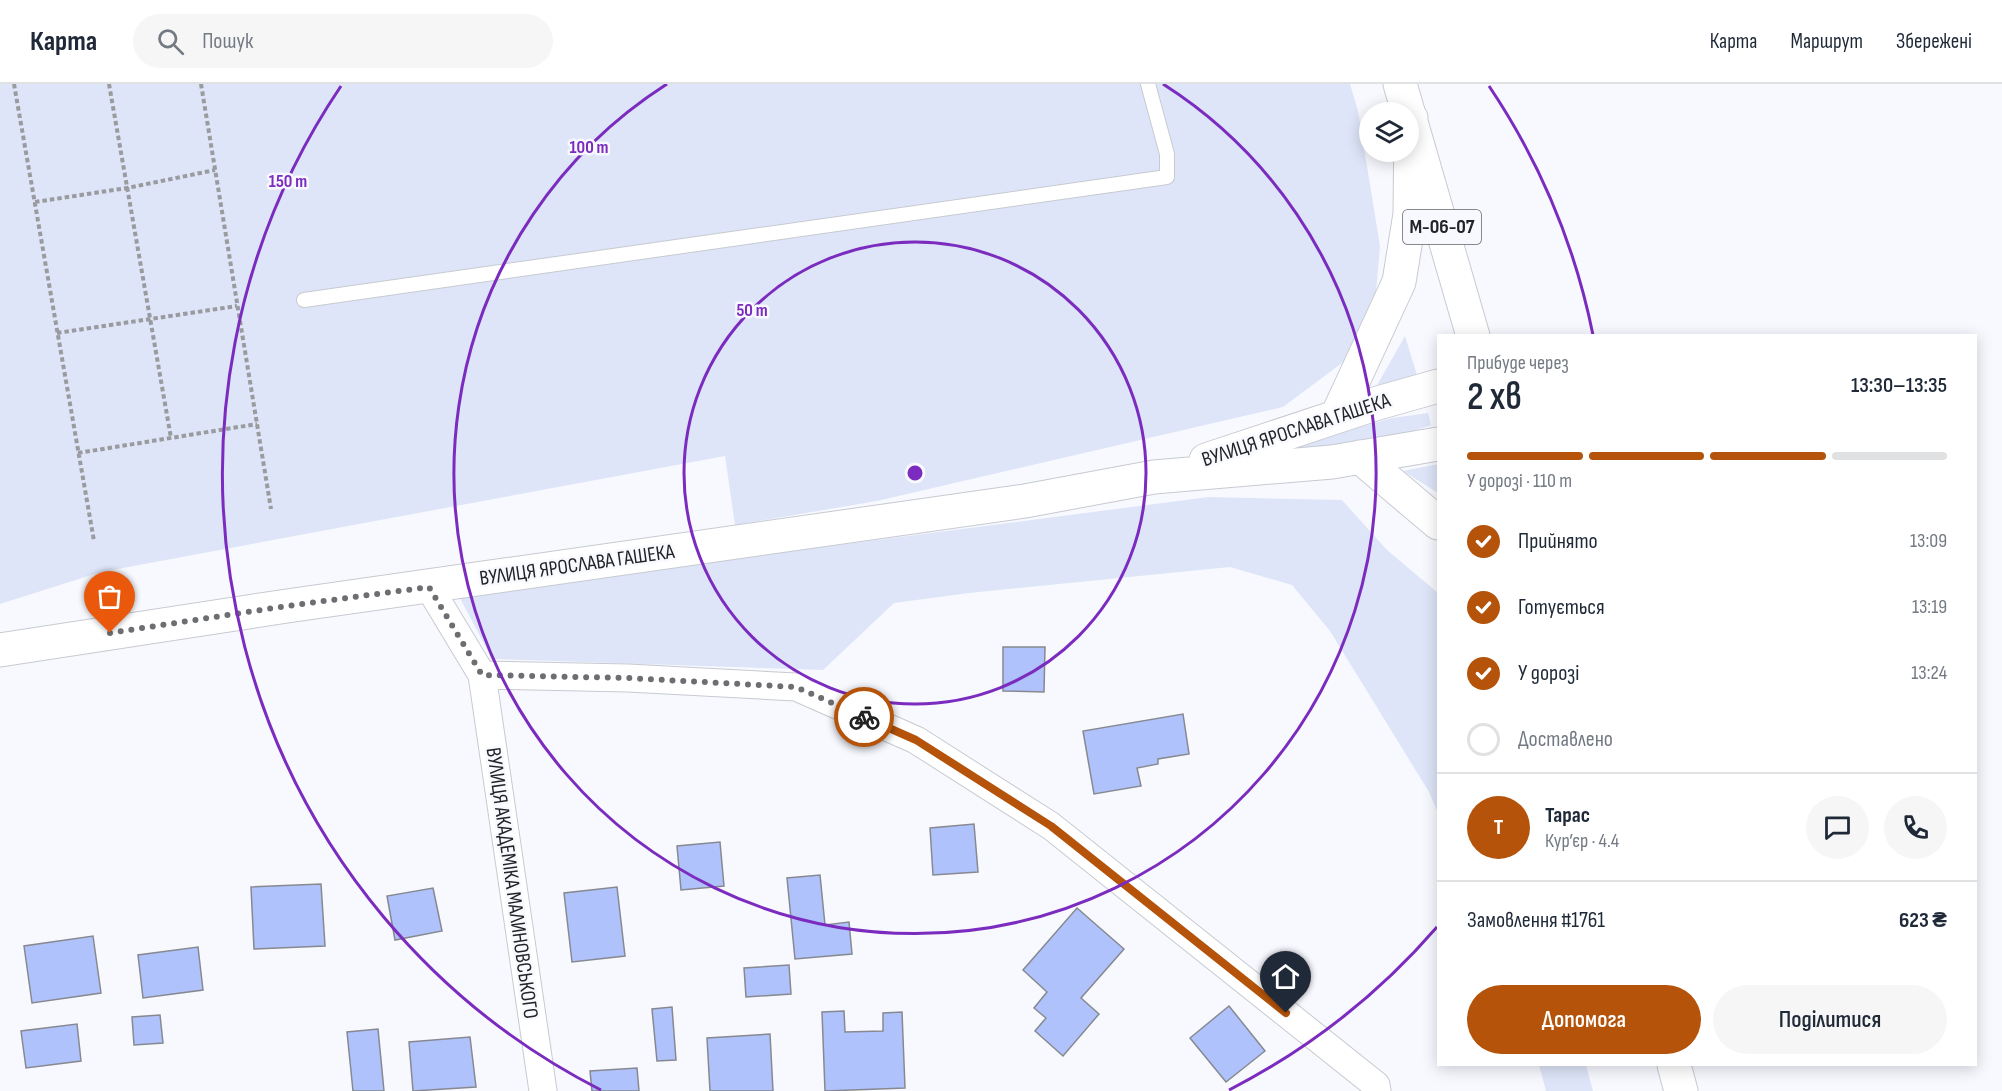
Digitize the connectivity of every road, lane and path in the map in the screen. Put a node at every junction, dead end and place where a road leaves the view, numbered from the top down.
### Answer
1 (14, 84) edge
2 (109, 84) edge
3 (201, 84) edge
4 (1148, 84) edge
5 (1400, 84) edge
6 (1406, 102) edge
7 (1419, 146) edge
8 (1411, 162) edge
9 (215, 170) junction
10 (127, 188) junction
11 (35, 202) junction
12 (304, 300) dead end
13 (237, 306) junction
14 (150, 318) junction
15 (57, 333) junction
16 (1472, 334) edge
17 (1437, 386) edge
18 (1337, 416) junction
19 (257, 424) junction
20 (171, 438) junction
21 (1437, 444) edge
22 (78, 453) junction
23 (1359, 457) junction
24 (1154, 477) junction
25 (271, 509) dead end
26 (1437, 522) edge
27 (93, 541) dead end
28 (429, 587) junction
29 (0, 650) edge
30 (482, 675) junction
31 (1674, 1066) edge
32 (543, 1091) edge
33 (1377, 1091) edge
34 (1681, 1091) edge

1 - 11 path
2 - 10 path
3 - 9 path
4 - 12 lane
5 - 6 main road, М-06-07
7 - 16 main road, М-06-07
8 - 18 main road
9 - 10 path
9 - 13 path
10 - 11 path
10 - 14 path
11 - 15 path
13 - 14 path
13 - 19 path
14 - 15 path
14 - 20 path
15 - 22 path
17 - 18 main road, ВУЛИЦЯ ЯРОСЛАВА ГАШЕКА
18 - 24 main road, ВУЛИЦЯ ЯРОСЛАВА ГАШЕКА
19 - 20 path
19 - 25 path
20 - 22 path
21 - 23 main road, ВУЛИЦЯ ЯРОСЛАВА ГАШЕКА
22 - 27 path
23 - 24 main road, ВУЛИЦЯ ЯРОСЛАВА ГАШЕКА
23 - 26 main road
24 - 28 main road, ВУЛИЦЯ ЯРОСЛАВА ГАШЕКА
28 - 29 main road, ВУЛИЦЯ ЯРОСЛАВА ГАШЕКА
28 - 30 street, ВУЛИЦЯ АКАДЕМІКА МАЛИНОВСЬКОГО
30 - 32 street, ВУЛИЦЯ АКАДЕМІКА МАЛИНОВСЬКОГО
30 - 33 street
31 - 34 main road

